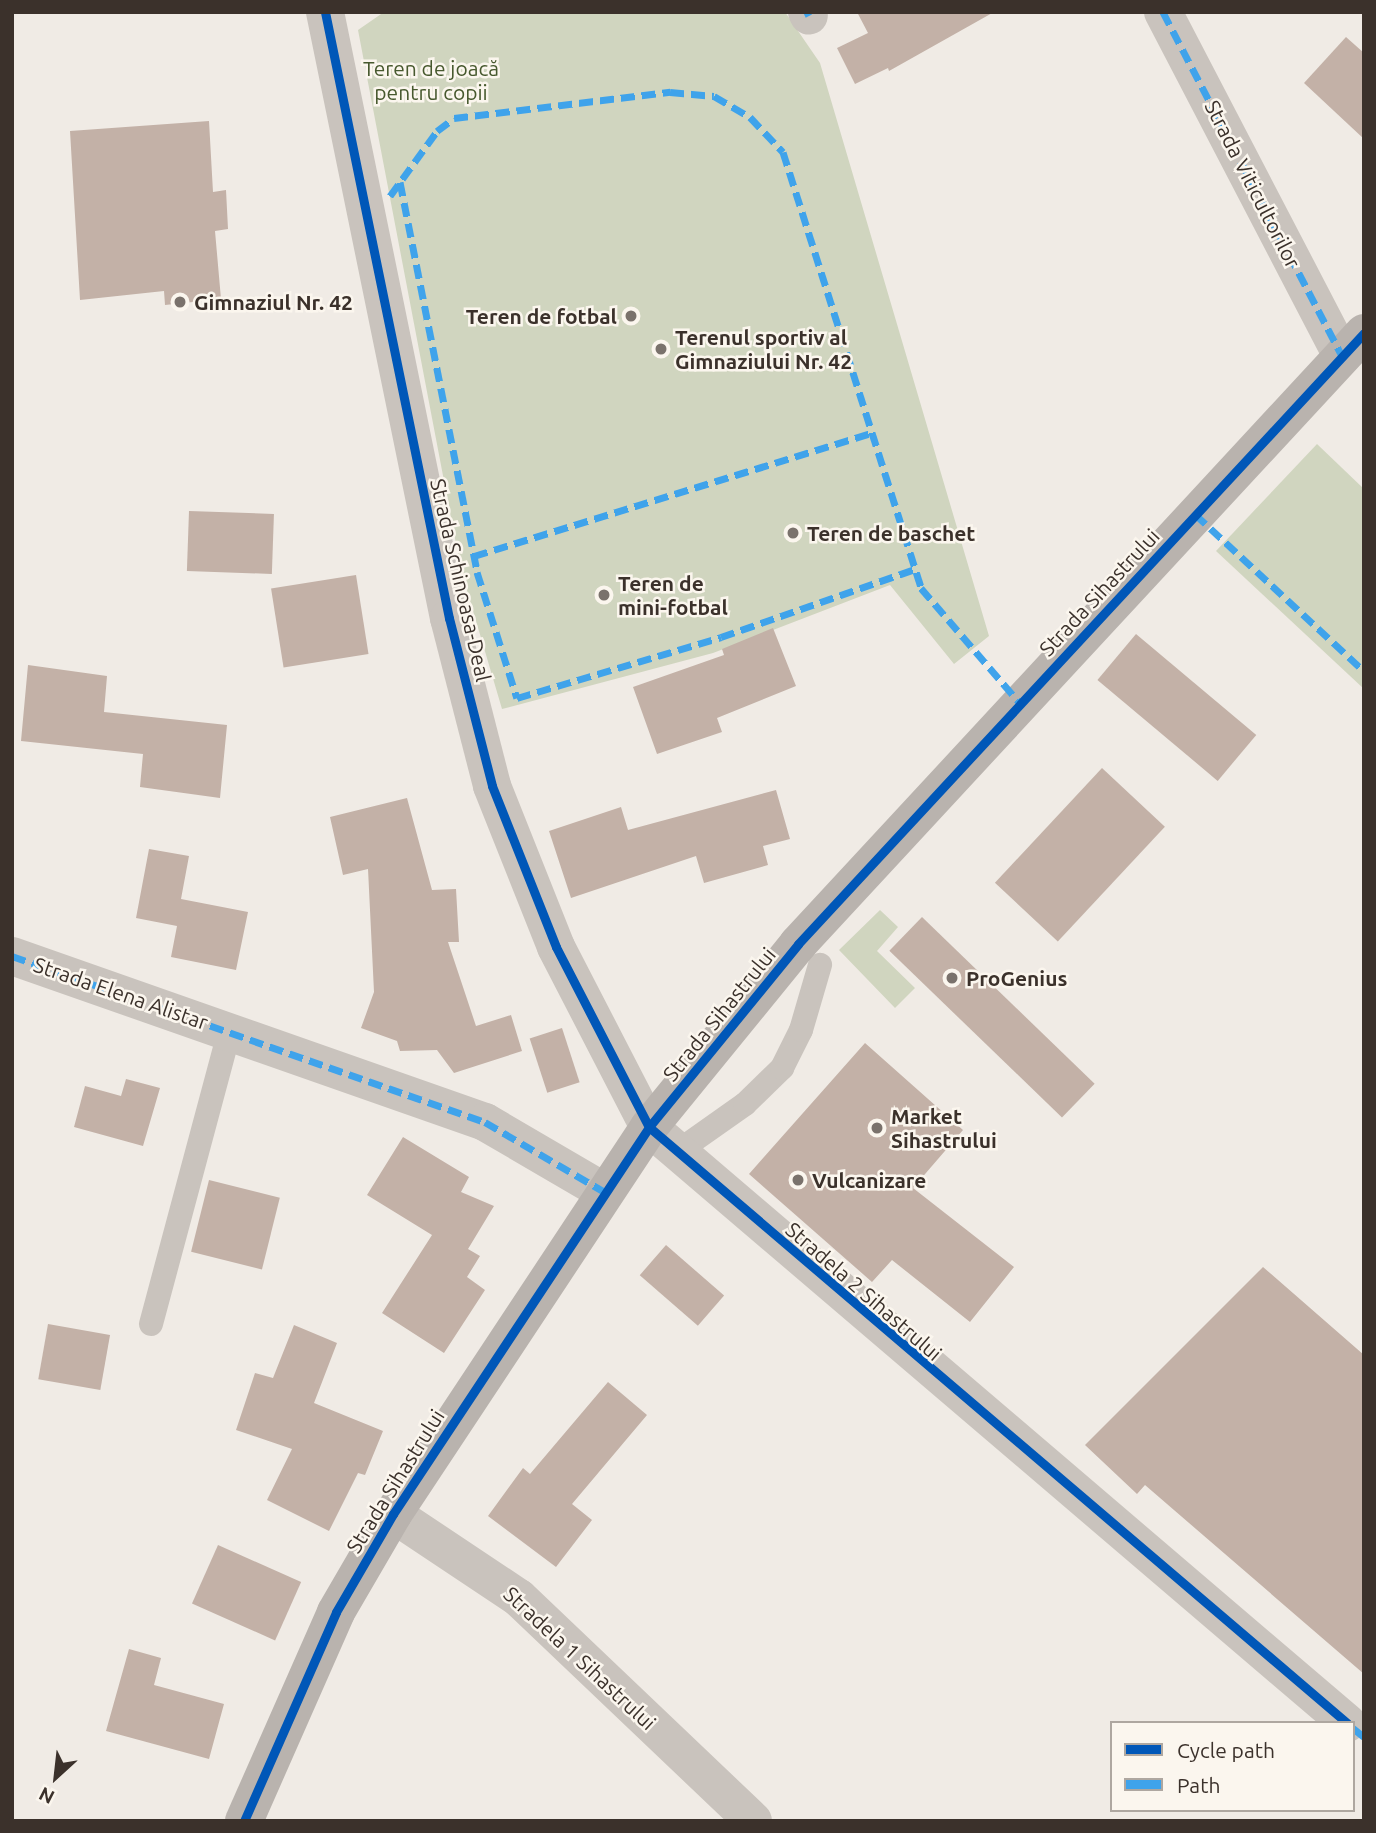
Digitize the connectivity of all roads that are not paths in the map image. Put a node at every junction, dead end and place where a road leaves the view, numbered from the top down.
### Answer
1 (325, 12) edge
2 (1163, 12) edge
3 (1353, 344) edge
4 (12, 956) edge
5 (820, 965) dead end
6 (230, 1030) junction
7 (663, 1140) junction
8 (605, 1192) junction
9 (151, 1324) dead end
10 (393, 1514) junction
11 (1345, 1721) edge
12 (244, 1821) edge
13 (753, 1821) edge

1 - 7 street, Strada Schinoasa-Deal
2 - 3 street, Strada Viticultorilor
3 - 7 street, Strada Sihastrului
4 - 6 street, Strada Elena Alistar
5 - 7 lane
6 - 8 street
6 - 9 lane
7 - 8 street, Strada Sihastrului
7 - 11 street, Stradela 2 Sihastrului
8 - 10 street, Strada Sihastrului
10 - 12 street, Strada Sihastrului
10 - 13 street, Stradela 1 Sihastrului

